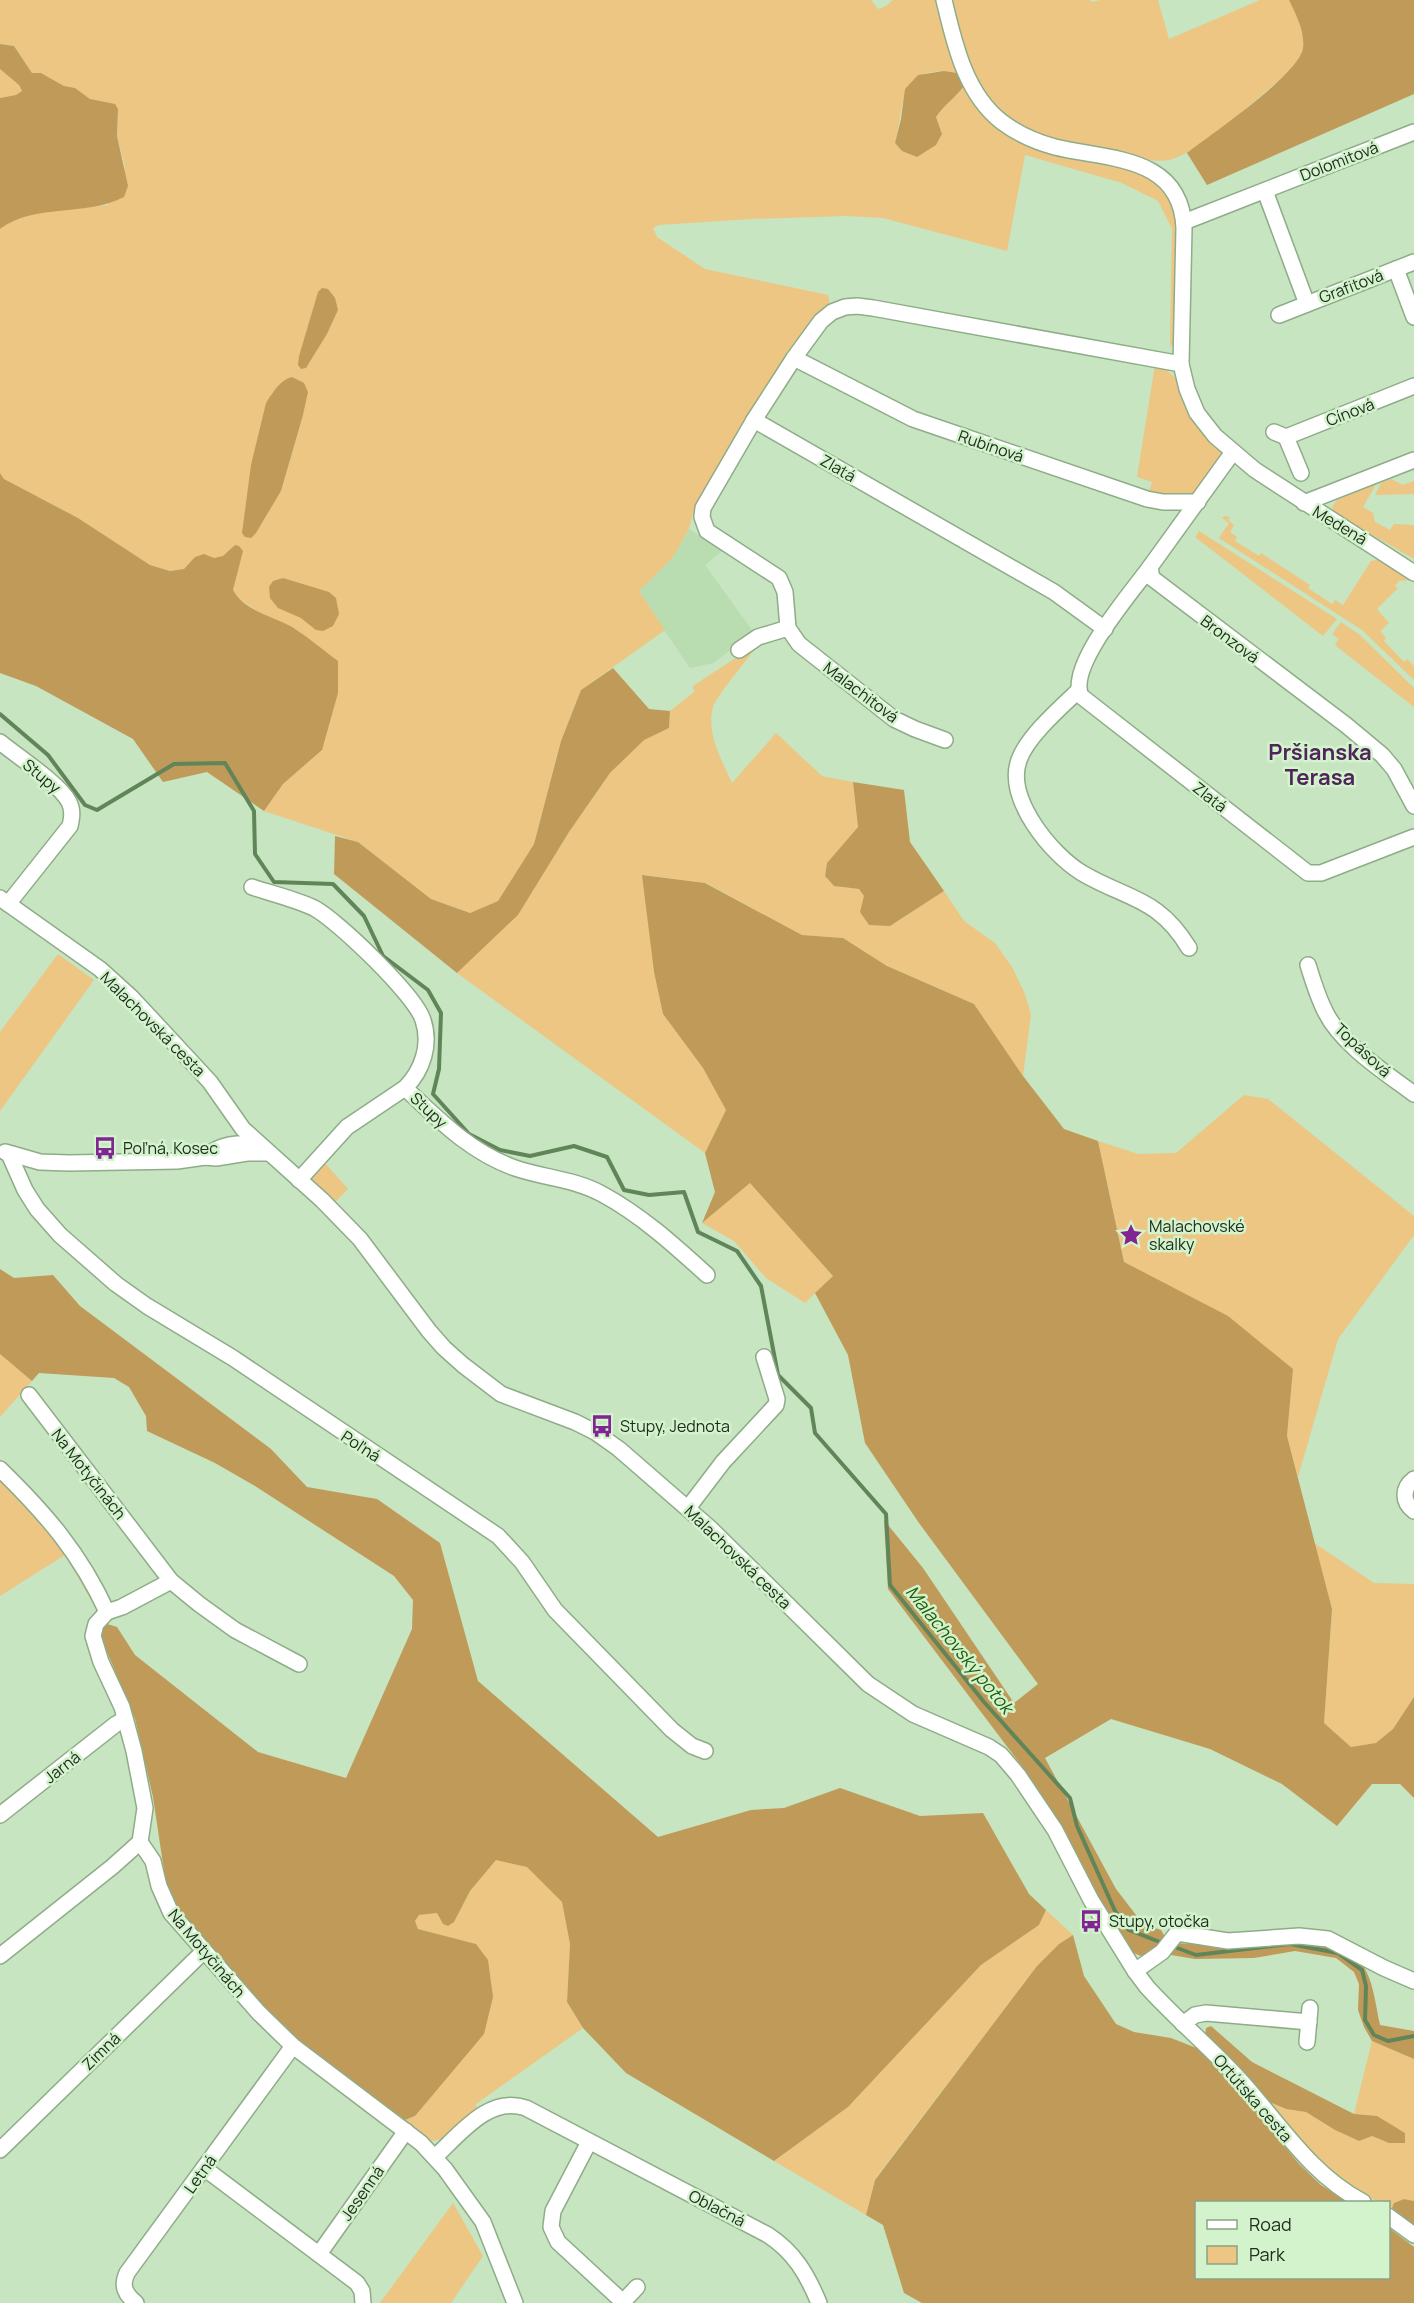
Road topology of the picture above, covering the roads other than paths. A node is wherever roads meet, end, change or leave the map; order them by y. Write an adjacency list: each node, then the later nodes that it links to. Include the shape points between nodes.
1 (944, 0): 4 (street, via 964,70 1000,121 1027,138 1143,166 1171,188)
2 (1414, 132): 3 (street, Dolomitová)
3 (1265, 190): 4 (street, Dolomitová); 7 (street, Grafitová)
4 (1184, 222): 11 (street)
5 (1414, 262): 6 (street, Grafitová)
6 (1396, 269): 7 (street, Grafitová); 9 (street, Grafitová)
7 (1307, 304): 8 (street, Grafitová)
8 (1279, 315)
9 (1414, 317)
10 (794, 358): 11 (street, via 821,321 832,312 857,306); 13 (street); 17 (street, Rubínová, via 913,419 1147,499)
11 (1181, 364): 14 (street, via 1197,413)
12 (1414, 386): 16 (street, Cínová, via 1280,434)
13 (754, 420): 21 (street, via 706,500 702,517 712,536 779,578 785,592); 22 (street, Zlatá, via 1054,592)
14 (1233, 452): 17 (street); 18 (street)
15 (1414, 460): 18 (street, Medená)
16 (1301, 473)
17 (1198, 502): 19 (street)
18 (1304, 503): 20 (street, Medená)
19 (1150, 567): 22 (street); 27 (street, Bronzová, via 1155,582 1382,754)
20 (1414, 573)
21 (788, 628): 23 (street, via 758,637); 25 (street, Malachitová, via 799,644 894,719)
22 (1105, 629): 24 (street, via 1085,659)
23 (738, 650)
24 (1078, 691): 28 (street, Zlatá, via 1300,868 1314,874); 31 (street, via 1019,759 1017,779 1024,806 1040,833 1068,864 1152,907)
25 (945, 740)
26 (0, 742): 30 (street, Stupy, via 62,792 73,814 70,825)
27 (1414, 806)
28 (1414, 837)
29 (252, 887): 33 (street, Stupy, via 325,915 359,944 414,1004 426,1029 426,1044 418,1073)
30 (4, 901): 35 (street, Malachovská cesta, via 100,969 132,998 210,1082)
31 (1188, 948)
32 (1308, 965): 34 (street, Topásová, via 1326,1014 1335,1026)
33 (405, 1088): 37 (street, via 347,1127); 38 (street, Stupy, via 472,1147 499,1162 575,1182 603,1195 662,1234)
34 (1414, 1094)
35 (244, 1141): 36 (street, Poľná, via 216,1158 177,1161 40,1162); 37 (street, Malachovská cesta)
36 (5, 1152): 49 (street, Poľná, via 37,1209 97,1269 147,1306 232,1358 498,1536 522,1562 555,1610 672,1730 692,1746)
37 (299, 1180): 43 (street, Malachovská cesta, via 360,1239 429,1331 463,1365 501,1394 595,1432)
38 (707, 1275)
39 (764, 1357): 43 (street, via 776,1405 723,1462)
40 (29, 1395): 45 (street, Na Motyčinách)
41 (0, 1469): 46 (street, via 72,1548)
42 (1414, 1479): 44 (street, via 1404,1496)
43 (688, 1508): 54 (street, Malachovská cesta, via 868,1684 913,1714 1001,1755 1055,1830 1091,1900)
44 (1414, 1511)
45 (171, 1581): 46 (street); 47 (street, Na Motyčinách, via 235,1630)
46 (107, 1612): 48 (street, via 96,1624 93,1636)
47 (299, 1664)
48 (125, 1719): 50 (street, Jarná); 51 (street, via 143,1794)
49 (705, 1750)
50 (0, 1815)
51 (140, 1842): 52 (street, Na Motyčinách, via 153,1861 164,1901); 53 (street)
52 (203, 1952): 59 (street, Na Motyčinách); 62 (street, Zimná)
53 (0, 1956)
54 (1135, 1971): 55 (street, via 1178,1933 1228,1941 1299,1936 1328,1939); 56 (street, Malachovská cesta)
55 (1413, 1980)
56 (1148, 1987): 57 (street, Ortútska cesta)
57 (1183, 2024): 58 (street, via 1206,2013 1309,2015); 65 (street, Ortútska cesta, via 1242,2082 1316,2168)
58 (1307, 2042)
59 (293, 2046): 60 (street, Na Motyčinách); 64 (street, Letná)
60 (406, 2131): 63 (street, Na Motyčinách); 68 (street, Jesenná)
61 (589, 2142): 63 (street, Oblačná, via 526,2108 502,2105 484,2114); 70 (street, via 553,2211 551,2227 558,2242); 74 (street, Oblačná, via 781,2243 801,2265)
62 (0, 2150)
63 (435, 2157): 73 (street, Na Motyčinách, via 483,2222)
64 (204, 2168): 68 (street); 71 (street, Letná, via 127,2273 124,2288)
65 (1361, 2201)
66 (1390, 2217): 67 (street)
67 (1414, 2235)
68 (319, 2254): 72 (street, via 357,2283)
69 (637, 2287): 70 (street)
70 (622, 2302)
71 (136, 2303)
72 (363, 2303)
73 (515, 2303)
74 (819, 2303)

